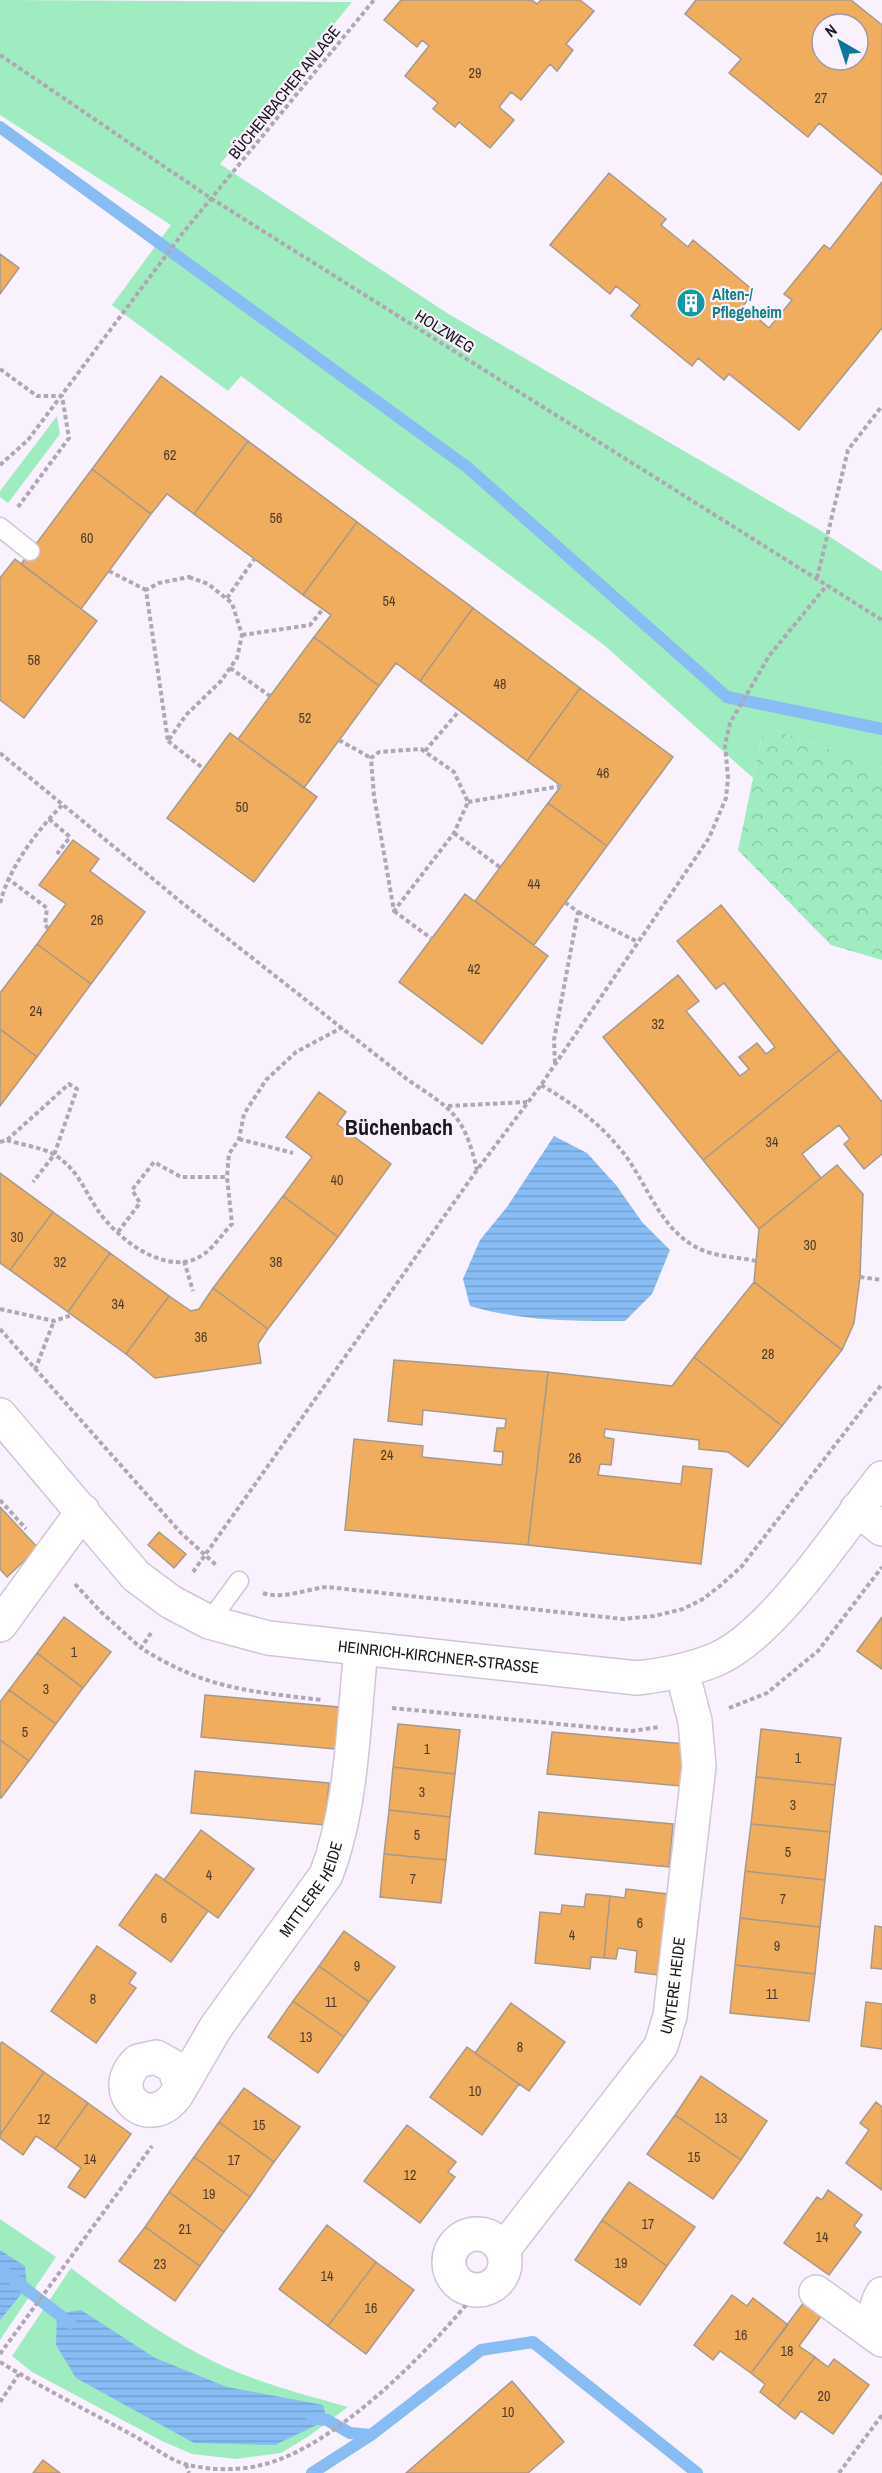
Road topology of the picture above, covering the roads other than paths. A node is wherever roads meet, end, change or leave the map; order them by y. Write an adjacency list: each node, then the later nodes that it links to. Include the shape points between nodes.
1 (1, 528): 2 (lane)
2 (30, 551)
3 (0, 1415): 6 (street, HEINRICH-KIRCHNER-STRASSE)
4 (882, 1478): 5 (street, HEINRICH-KIRCHNER-STRASSE)
5 (857, 1509): 7 (street); 12 (street, HEINRICH-KIRCHNER-STRASSE, via 757,1631 717,1659)
6 (83, 1511): 9 (street, HEINRICH-KIRCHNER-STRASSE, via 135,1576 171,1602); 10 (street)
7 (882, 1529)
8 (239, 1581): 9 (lane)
9 (209, 1622): 11 (street, HEINRICH-KIRCHNER-STRASSE, via 268,1638)
10 (0, 1625)
11 (361, 1649): 12 (street, HEINRICH-KIRCHNER-STRASSE, via 637,1678); 13 (street, MITTLERE HEIDE, via 348,1786 337,1847 326,1875 216,2027)
12 (681, 1671): 14 (street, UNTERE HEIDE, via 695,1721 699,1766 674,1990 661,2046)
13 (177, 2094)
14 (502, 2250): 14 (street, via 505,2259 501,2277 487,2288 478,2290 454,2279 450,2252 462,2237 489,2236)
15 (816, 2292): 17 (street)
16 (882, 2294): 17 (street, via 875,2319)
17 (882, 2339)

